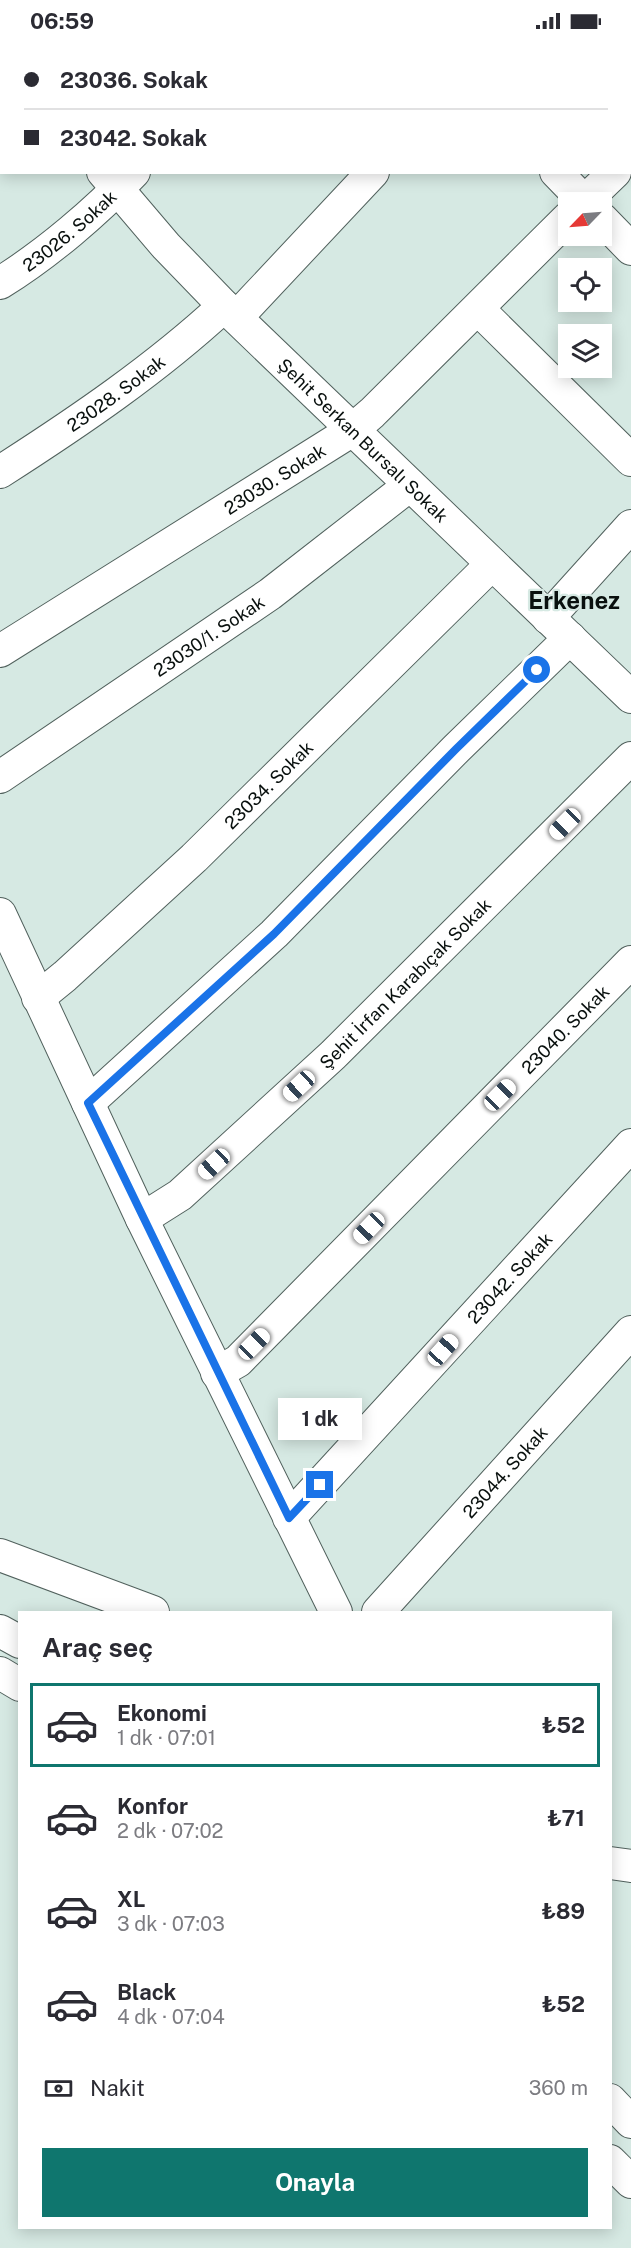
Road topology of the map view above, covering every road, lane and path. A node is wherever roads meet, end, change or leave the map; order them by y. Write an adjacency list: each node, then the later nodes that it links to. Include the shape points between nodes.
1 (371, 174): 12 (street, 23028. Sokak)
2 (558, 174): 5 (street)
3 (613, 174): 6 (street)
4 (118, 178): 10 (street, 23026. Sokak, via 78,224); 12 (street, Şehit Serkan Bursalı Sokak, via 166,246)
5 (575, 192)
6 (595, 192)
7 (558, 228): 11 (street, 23030. Sokak)
8 (612, 229): 9 (street)
9 (631, 249)
10 (0, 283)
11 (478, 309): 13 (street, 23030. Sokak); 14 (street)
12 (230, 311): 13 (street, Şehit Serkan Bursalı Sokak); 15 (street, 23028. Sokak, via 201,327 52,440)
13 (352, 429): 16 (street, Şehit Serkan Bursalı Sokak); 20 (street, 23030. Sokak)
14 (631, 460)
15 (0, 472)
16 (410, 485): 18 (street, Şehit Serkan Bursalı Sokak); 23 (street, 23030/1. Sokak, via 270,594)
17 (631, 526): 19 (street)
18 (492, 564): 19 (street, Şehit Serkan Bursalı Sokak); 26 (street, 23034. Sokak, via 194,858)
19 (559, 628): 21 (street, Şehit Serkan Bursalı Sokak); 27 (street, via 456,749 274,934)
20 (0, 651)
21 (631, 697)
22 (631, 758): 29 (street, Şehit İrfan Karabıçak Sokak, via 333,1055 180,1195)
23 (0, 777)
24 (0, 914): 26 (street)
25 (631, 962): 31 (street, 23040. Sokak, via 237,1361)
26 (38, 998): 27 (street)
27 (88, 1103): 29 (street)
28 (631, 1145): 32 (street, 23042. Sokak)
29 (142, 1219): 31 (street)
30 (631, 1332): 36 (street, 23044. Sokak)
31 (217, 1373): 32 (street)
32 (289, 1518): 35 (street)
33 (0, 1555): 34 (street)
34 (150, 1611)
35 (336, 1611)
36 (379, 1611)
37 (0, 1631): 38 (street)
38 (18, 1641)
39 (0, 1673): 40 (street)
40 (18, 1684)
41 (612, 1863): 42 (street)
42 (631, 1866)
43 (612, 2163): 44 (street)
44 (631, 2182)

